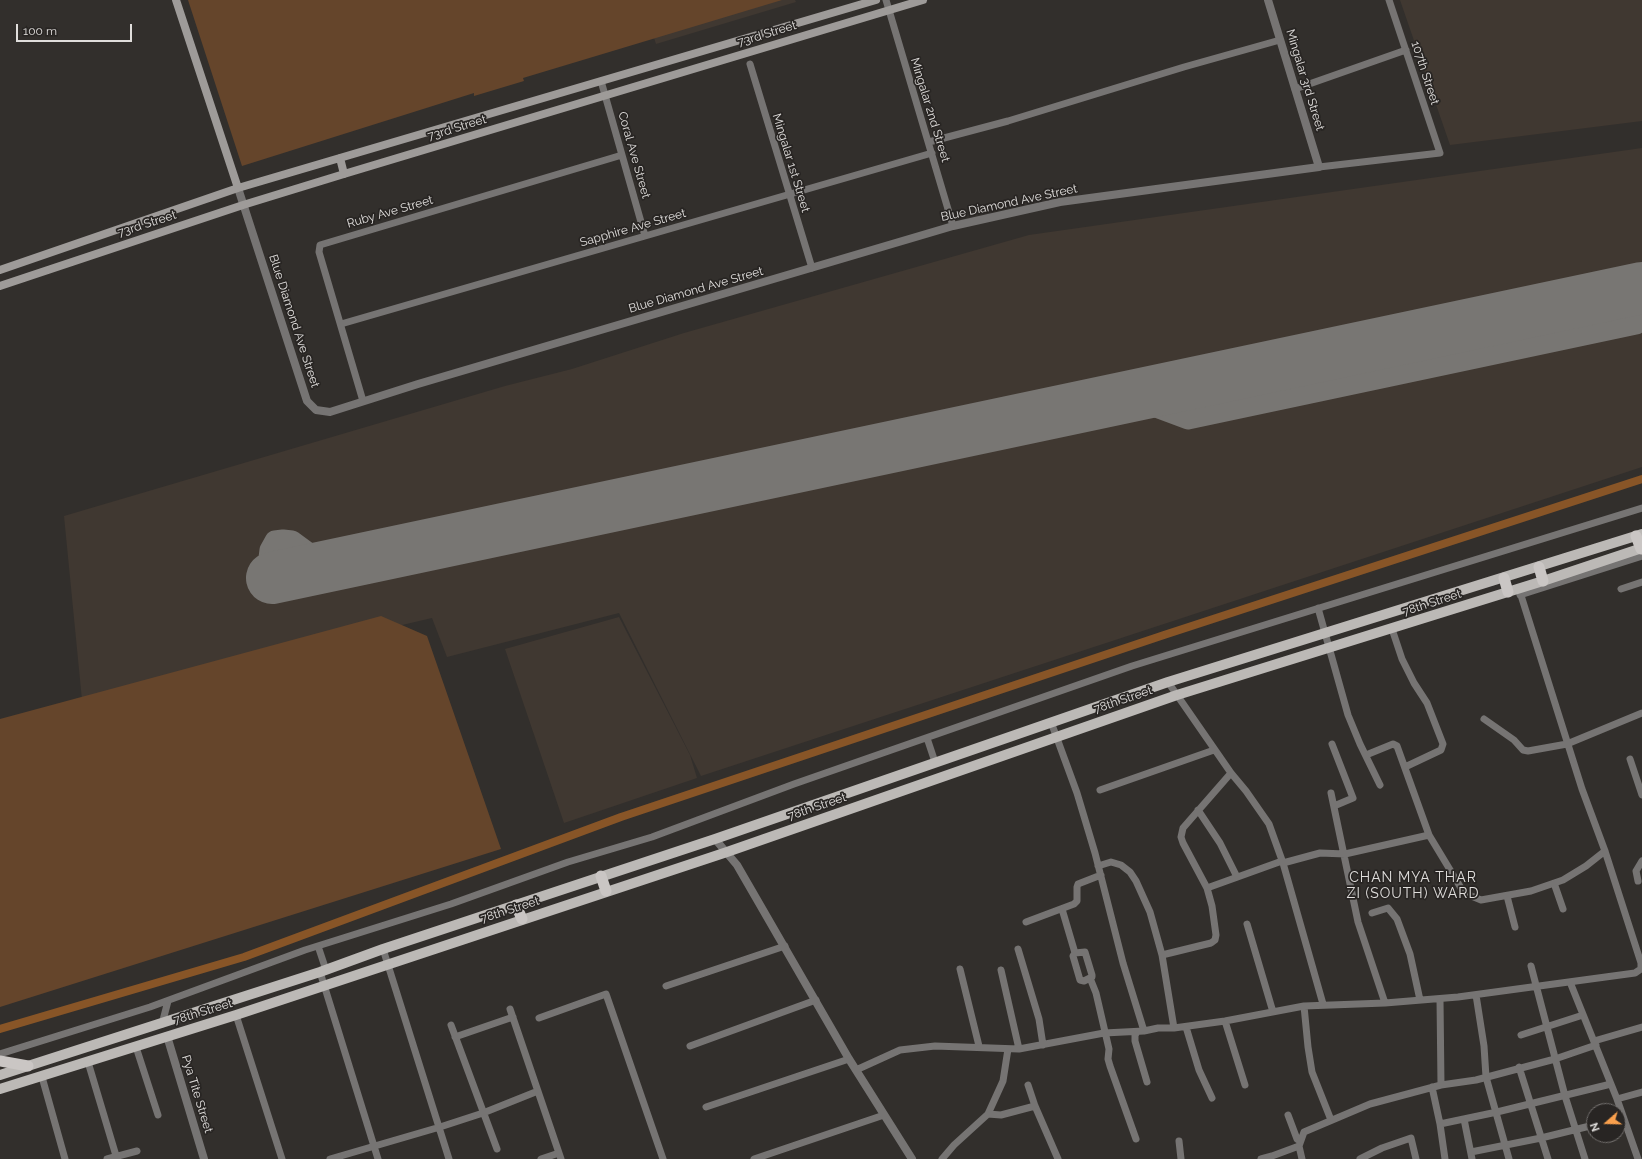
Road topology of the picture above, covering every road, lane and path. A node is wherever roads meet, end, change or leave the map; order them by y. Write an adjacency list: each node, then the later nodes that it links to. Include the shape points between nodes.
1 (176, 0): 20 (main road)
2 (876, 0): 11 (main road, 73rd Street)
3 (886, 0): 7 (street, Mingalar 2nd Street)
4 (923, 0): 7 (main road, 73rd Street)
5 (1268, 0): 8 (street, Mingalar 3rd Street)
6 (1389, 0): 9 (street, 107th Street)
7 (889, 10): 13 (main road, 73rd Street); 14 (street, Mingalar 2nd Street)
8 (1280, 40): 12 (street, Mingalar 3rd Street); 14 (street)
9 (1406, 50): 12 (street); 18 (street, 107th Street, via 1440,153)
10 (750, 64): 21 (street, Mingalar 1st Street)
11 (601, 81): 13 (street, Coral Ave Street); 17 (main road, 73rd Street)
12 (1295, 89): 18 (street, Mingalar 3rd Street)
13 (605, 96): 16 (street, Coral Ave Street); 19 (main road, 73rd Street)
14 (929, 142): 15 (street, Mingalar 2nd Street)
15 (932, 153): 21 (street, Sapphire Ave Street); 23 (street, Mingalar 2nd Street)
16 (622, 155): 24 (street, Coral Ave Street); 28 (street, Ruby Ave Street, via 321,244 319,252)
17 (340, 158): 19 (main road); 20 (main road, 73rd Street)
18 (1319, 167): 23 (street, Blue Diamond Ave Street, via 1060,202)
19 (344, 174): 22 (main road, 73rd Street)
20 (238, 188): 22 (street, Blue Diamond Ave Street); 26 (main road, 73rd Street)
21 (789, 194): 24 (street, Sapphire Ave Street); 25 (street, Mingalar 1st Street)
22 (243, 205): 27 (main road, 73rd Street); 29 (street, Blue Diamond Ave Street, via 307,401 316,410 330,412)
23 (953, 226): 25 (street, Blue Diamond Ave Street)
24 (645, 236): 28 (street, Sapphire Ave Street)
25 (812, 268): 29 (street, Blue Diamond Ave Street)
26 (0, 270)
27 (0, 286)
28 (340, 324): 29 (street, Ruby Ave Street)
29 (363, 401)
30 (1642, 508): 40 (street)
31 (1639, 535): 32 (highway); 33 (main road, 78th Street)
32 (1642, 551): 35 (main road, 78th Street); 39 (street)
33 (1538, 567): 34 (main road, 78th Street); 35 (highway)
34 (1504, 578): 38 (highway); 42 (main road, 78th Street)
35 (1543, 582): 39 (main road, 78th Street)
36 (1642, 582): 37 (street)
37 (1621, 589)
38 (1508, 592): 39 (main road, 78th Street); 41 (main road, 78th Street)
39 (1520, 592): 52 (street)
40 (1318, 608): 42 (street); 49 (street, via 1132,666)
41 (1392, 629): 43 (main road, 78th Street); 57 (street, via 1402,659 1427,703 1443,744 1441,750)
42 (1325, 634): 43 (street); 44 (main road, 78th Street)
43 (1329, 648): 45 (main road, 78th Street); 54 (street, via 1348,715)
44 (1168, 682): 45 (street); 48 (main road, 78th Street)
45 (1177, 695): 50 (main road, 78th Street); 53 (street)
46 (1642, 713): 52 (street)
47 (1484, 719): 52 (street, via 1514,740 1523,750)
48 (1051, 722): 50 (street); 56 (main road, 78th Street)
49 (927, 738): 56 (street); 89 (street, via 652,837 568,862 451,904)
50 (1056, 738): 68 (main road, 78th Street); 72 (street, via 1077,793)
51 (1332, 744): 63 (street, via 1353,798)
52 (1567, 744): 67 (street)
53 (1214, 750): 58 (street); 60 (street)
54 (1366, 755): 57 (street, via 1393,744 1397,746); 59 (street)
55 (1630, 759): 62 (street)
56 (935, 762): 66 (main road, 78th Street)
57 (1405, 767): 65 (street)
58 (1230, 773): 64 (street); 71 (street, via 1269,824)
59 (1380, 785)
60 (1100, 790)
61 (1330, 793): 63 (street)
62 (1642, 795)
63 (1334, 806): 69 (street)
64 (1198, 810): 75 (street, via 1220,843); 78 (street, via 1183,828 1181,837)
65 (1430, 835): 69 (street); 80 (street, via 1461,888 1469,895 1481,900)
66 (715, 839): 68 (street); 74 (main road, 78th Street)
67 (1605, 851): 77 (street, via 1586,866); 98 (street)
68 (727, 852): 79 (main road, 78th Street); 90 (street)
69 (1345, 854): 71 (street, via 1320,853); 111 (street, via 1358,922)
70 (1642, 861): 76 (street, via 1636,872)
71 (1282, 862): 75 (street); 112 (street)
72 (1098, 866): 73 (street); 94 (street, via 1111,862 1121,864 1133,876 1150,912)
73 (1101, 875): 83 (street, via 1078,884 1077,901); 127 (street)
74 (601, 876): 79 (highway); 81 (main road, 78th Street)
75 (1237, 877): 78 (street)
76 (1638, 881)
77 (1554, 883): 80 (street); 82 (street)
78 (1207, 888): 94 (street, via 1216,940)
79 (606, 891): 85 (main road, 78th Street)
80 (1507, 896): 88 (street)
81 (516, 905): 85 (highway); 91 (main road, 78th Street)
82 (1563, 908)
83 (1062, 909): 86 (street); 93 (street)
84 (1372, 913): 110 (street, via 1388,908 1397,918 1410,954)
85 (522, 919): 95 (main road, 78th Street)
86 (1026, 922)
87 (1247, 924): 115 (street)
88 (1515, 928)
89 (318, 946): 100 (street); 108 (street)
90 (785, 946): 104 (street); 109 (street)
91 (383, 949): 95 (street); 100 (main road, 78th Street)
92 (1018, 949): 133 (street, via 1040,1019)
93 (1075, 953): 101 (street, via 1085,952 1092,975); 101 (street, via 1072,955 1080,980)
94 (1162, 954): 126 (street)
95 (389, 964): 103 (main road, 78th Street); 175 (street)
96 (1531, 966): 105 (street)
97 (960, 969): 135 (street)
98 (1641, 969): 102 (street, via 1635,973)
99 (1001, 970): 137 (street)
100 (323, 971): 103 (street); 121 (main road, 78th Street)
101 (1090, 978): 128 (street, via 1096,993)
102 (1570, 982): 105 (street); 117 (street)
103 (324, 986): 116 (main road, 78th Street); 184 (street)
104 (666, 986)
105 (1536, 987): 106 (street); 123 (street)
106 (1476, 995): 107 (street); 149 (street)
107 (1440, 999): 110 (street); 151 (street)
108 (168, 1000): 121 (street); 139 (street)
109 (816, 1000): 134 (street); 140 (street)
110 (1420, 1000): 111 (street)
111 (1385, 1003): 112 (street)
112 (1323, 1004): 113 (street)
113 (1304, 1006): 115 (street); 173 (street, via 1312,1072)
114 (510, 1008): 118 (street)
115 (1273, 1012): 120 (street)
116 (236, 1015): 130 (main road, 78th Street); 193 (street)
117 (1583, 1015): 123 (street); 132 (street)
118 (513, 1017): 131 (street); 157 (street)
119 (539, 1018): 198 (street, via 606,994)
120 (1225, 1021): 124 (street); 154 (street)
121 (162, 1024): 144 (main road, 78th Street)
122 (451, 1025): 131 (street)
123 (1546, 1026): 129 (street); 141 (street)
124 (1186, 1027): 126 (street); 160 (street, via 1199,1070)
125 (1642, 1027): 132 (street)
126 (1174, 1028): 127 (street)
127 (1140, 1031): 128 (street); 150 (street, via 1135,1034 1135,1041)
128 (1104, 1033): 133 (street); 180 (street, via 1109,1049 1110,1066)
129 (1521, 1035)
130 (167, 1036): 136 (main road, 78th Street); 192 (street, Pya Tite Street)
131 (455, 1038): 167 (street)
132 (1595, 1043): 141 (street); 152 (street)
133 (1043, 1045): 137 (street)
134 (690, 1046)
135 (979, 1046): 138 (street); 146 (street, via 935,1046 900,1050)
136 (136, 1047): 143 (main road, 78th Street); 169 (street)
137 (1020, 1048): 138 (street)
138 (1008, 1049): 168 (street, via 1002,1080)
139 (0, 1054)
140 (849, 1059): 146 (street); 165 (street)
141 (1555, 1059): 145 (street); 159 (street)
142 (0, 1061): 144 (highway)
143 (88, 1062): 148 (main road, 78th Street); 189 (street)
144 (28, 1066): 147 (main road, 78th Street)
145 (1520, 1067): 149 (street); 162 (street)
146 (856, 1070): 171 (street)
147 (0, 1075)
148 (42, 1077): 156 (main road, 78th Street); 190 (street)
149 (1486, 1077): 151 (street); 166 (street)
150 (1147, 1082)
151 (1441, 1084): 155 (street)
152 (1611, 1084): 159 (street); 161 (street)
153 (1028, 1085): 164 (street)
154 (1245, 1085)
155 (1432, 1087): 173 (street, via 1370,1104); 174 (street)
156 (0, 1089)
157 (538, 1091): 167 (street); 187 (street)
158 (1642, 1092): 161 (street)
159 (1565, 1096): 162 (street); 177 (street)
160 (1212, 1098)
161 (1617, 1099): 163 (street)
162 (1529, 1103): 166 (street); 179 (street)
163 (1618, 1103)
164 (1035, 1106): 168 (street, via 1001,1115); 202 (street)
165 (706, 1107)
166 (1497, 1112): 172 (street); 183 (street)
167 (483, 1113): 175 (street); 185 (street)
168 (988, 1114): 201 (street)
169 (158, 1115)
170 (1288, 1115): 182 (street)
171 (884, 1116): 199 (street); 200 (street)
172 (1464, 1119): 174 (street); 188 (street)
173 (1331, 1120): 182 (street, via 1304,1132)
174 (1440, 1124): 208 (street)
175 (440, 1127): 184 (street); 196 (street)
176 (1586, 1127): 177 (street)
177 (1576, 1129): 179 (street); 211 (street)
178 (1626, 1130): 212 (street)
179 (1541, 1138): 183 (street); 210 (street)
180 (1136, 1139)
181 (1179, 1141): 203 (street)
182 (1300, 1144): 204 (street); 205 (street)
183 (1505, 1144): 188 (street); 209 (street)
184 (374, 1145): 194 (street); 195 (street)
185 (497, 1149)
186 (137, 1151): 189 (street)
187 (560, 1156): 197 (street)
188 (1472, 1156)
189 (116, 1158): 191 (street)
190 (65, 1159)
191 (107, 1159)
192 (204, 1159)
193 (282, 1159)
194 (330, 1159)
195 (378, 1159)
196 (449, 1159)
197 (542, 1159)
198 (663, 1159)
199 (754, 1159)
200 (912, 1159)
201 (942, 1159)
202 (1058, 1159)
203 (1181, 1159)
204 (1261, 1159)
205 (1302, 1159)
206 (1360, 1159): 207 (street, via 1408,1138 1413,1142)
207 (1416, 1159)
208 (1445, 1159)
209 (1509, 1159)
210 (1548, 1159)
211 (1585, 1159)
212 (1638, 1159)

